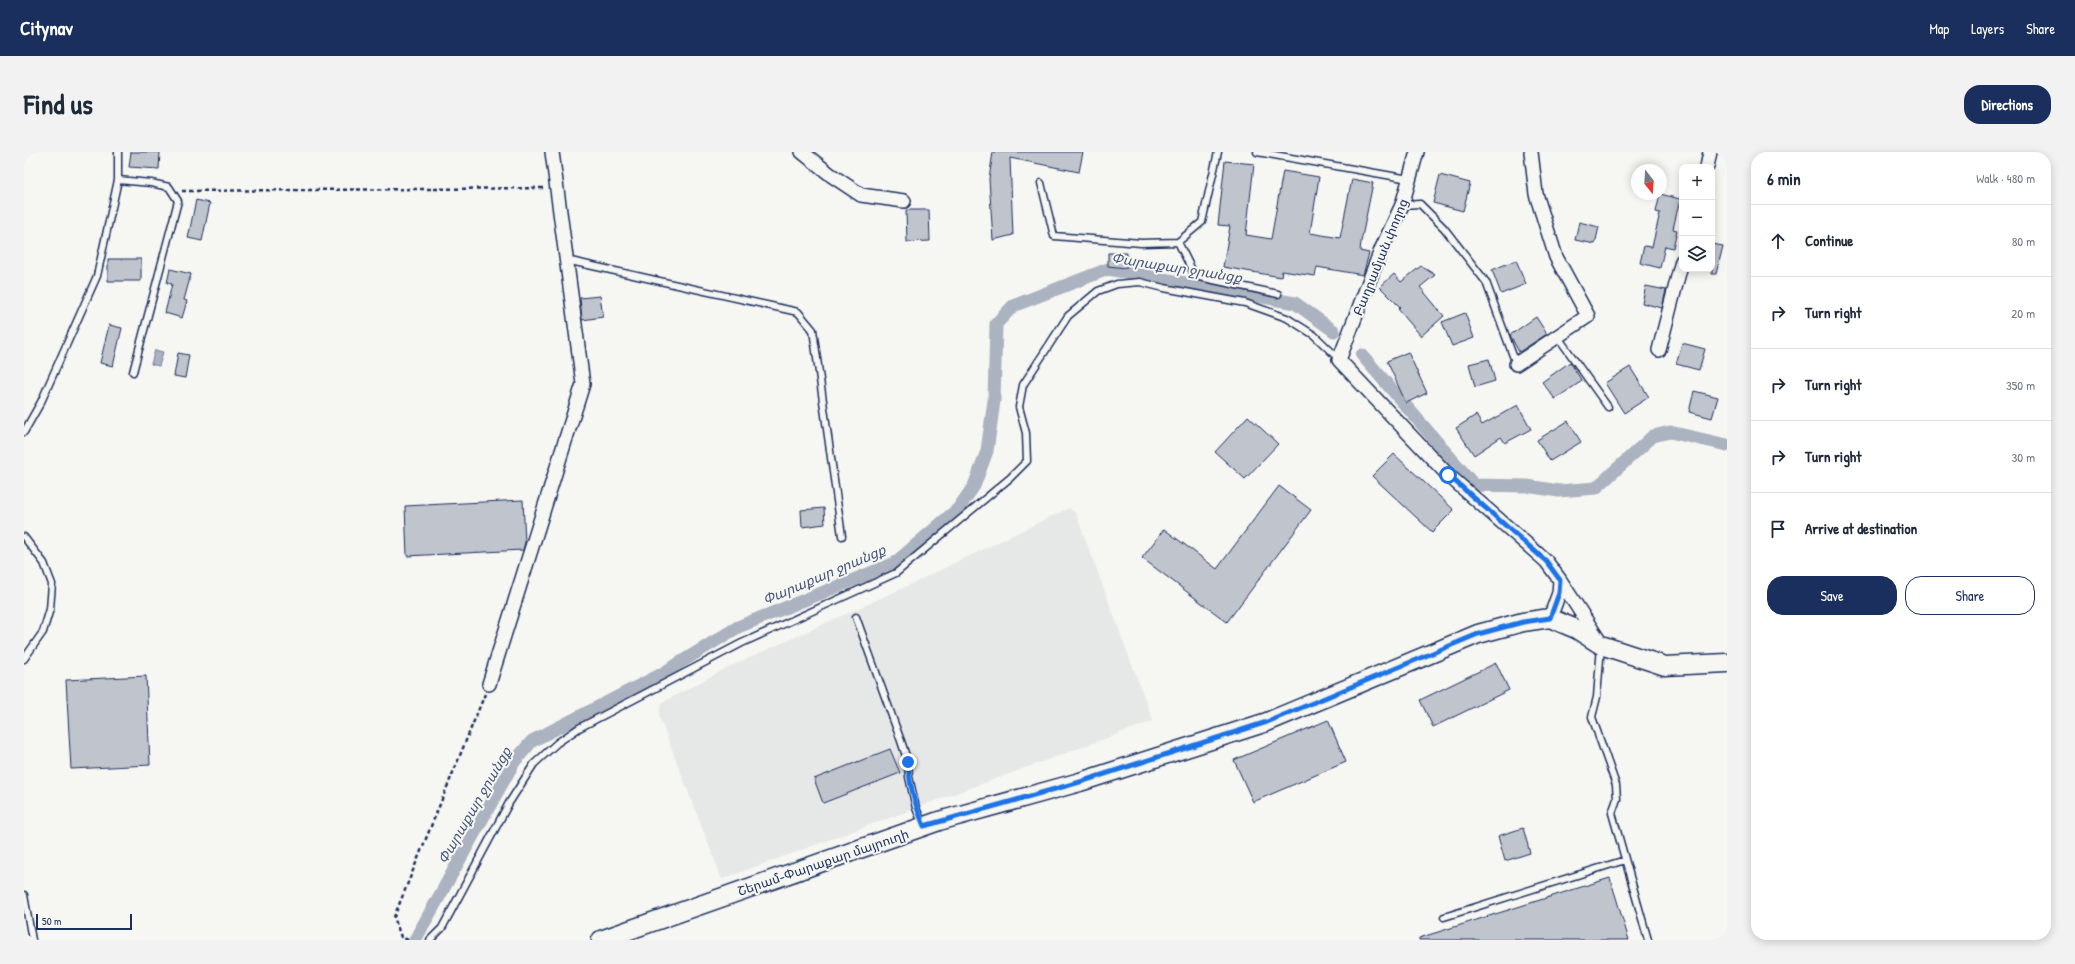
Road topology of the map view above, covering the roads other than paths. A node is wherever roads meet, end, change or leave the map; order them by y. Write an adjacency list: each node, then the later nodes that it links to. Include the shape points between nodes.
1 (118, 152): 11 (lane)
2 (552, 152): 16 (street)
3 (802, 152): 13 (street, via 861,195)
4 (1218, 152): 15 (lane, via 1202,222)
5 (1257, 152): 10 (lane)
6 (1417, 152): 10 (street, Բաղրամյան փողոց)
7 (1531, 152): 19 (street, via 1536,194 1556,257 1588,316)
8 (1710, 152): 9 (street)
9 (1708, 164)
10 (1409, 179): 14 (street, Բաղրամյան փողոց)
11 (118, 180): 23 (lane, via 169,187 178,201); 25 (lane, via 97,276 41,402)
12 (1041, 183): 15 (lane, via 1054,236 1141,243)
13 (904, 201)
14 (1402, 205): 21 (street, Բաղրամյան փողոց, via 1381,250); 22 (lane, via 1420,204 1444,228 1486,282)
15 (1178, 242): 18 (lane, via 1195,276)
16 (566, 260): 26 (lane, via 798,312 813,330); 34 (street, via 583,384)
17 (1679, 272): 20 (street)
18 (1278, 294)
19 (1558, 336): 22 (street); 24 (lane)
20 (1659, 350)
21 (1339, 360): 28 (street, via 1448,475 1546,561); 40 (lane, via 1314,335 1287,318 1245,303 1140,282 1117,284 1098,291 1068,316 1023,385 1019,406 1026,433 1026,461 1010,478 896,573 742,643 579,728 557,743 534,764 508,803 442,928)
22 (1516, 364)
23 (133, 372)
24 (1608, 407)
25 (24, 432)
26 (842, 536)
27 (24, 537): 32 (lane, via 44,563 52,584 50,609 43,632)
28 (1560, 580): 30 (street, via 1559,593); 31 (street)
29 (856, 617): 35 (lane, via 901,740 908,762 916,808)
30 (1550, 618): 31 (street, via 1576,629); 35 (street, Շերամ-Փարաքար մայրուղի, via 1478,634 1267,722 1080,782)
31 (1601, 644): 33 (street, via 1665,666); 36 (lane, via 1597,697 1592,717 1616,785 1617,799 1612,813)
32 (24, 659)
33 (1727, 663)
34 (489, 684)
35 (924, 826): 41 (street, Շերամ-Փարաքար մայրուղի)
36 (1625, 860): 38 (lane); 42 (lane)
37 (24, 895): 39 (lane)
38 (1444, 917)
39 (32, 940)
40 (430, 940)
41 (601, 940)
42 (1648, 940)

